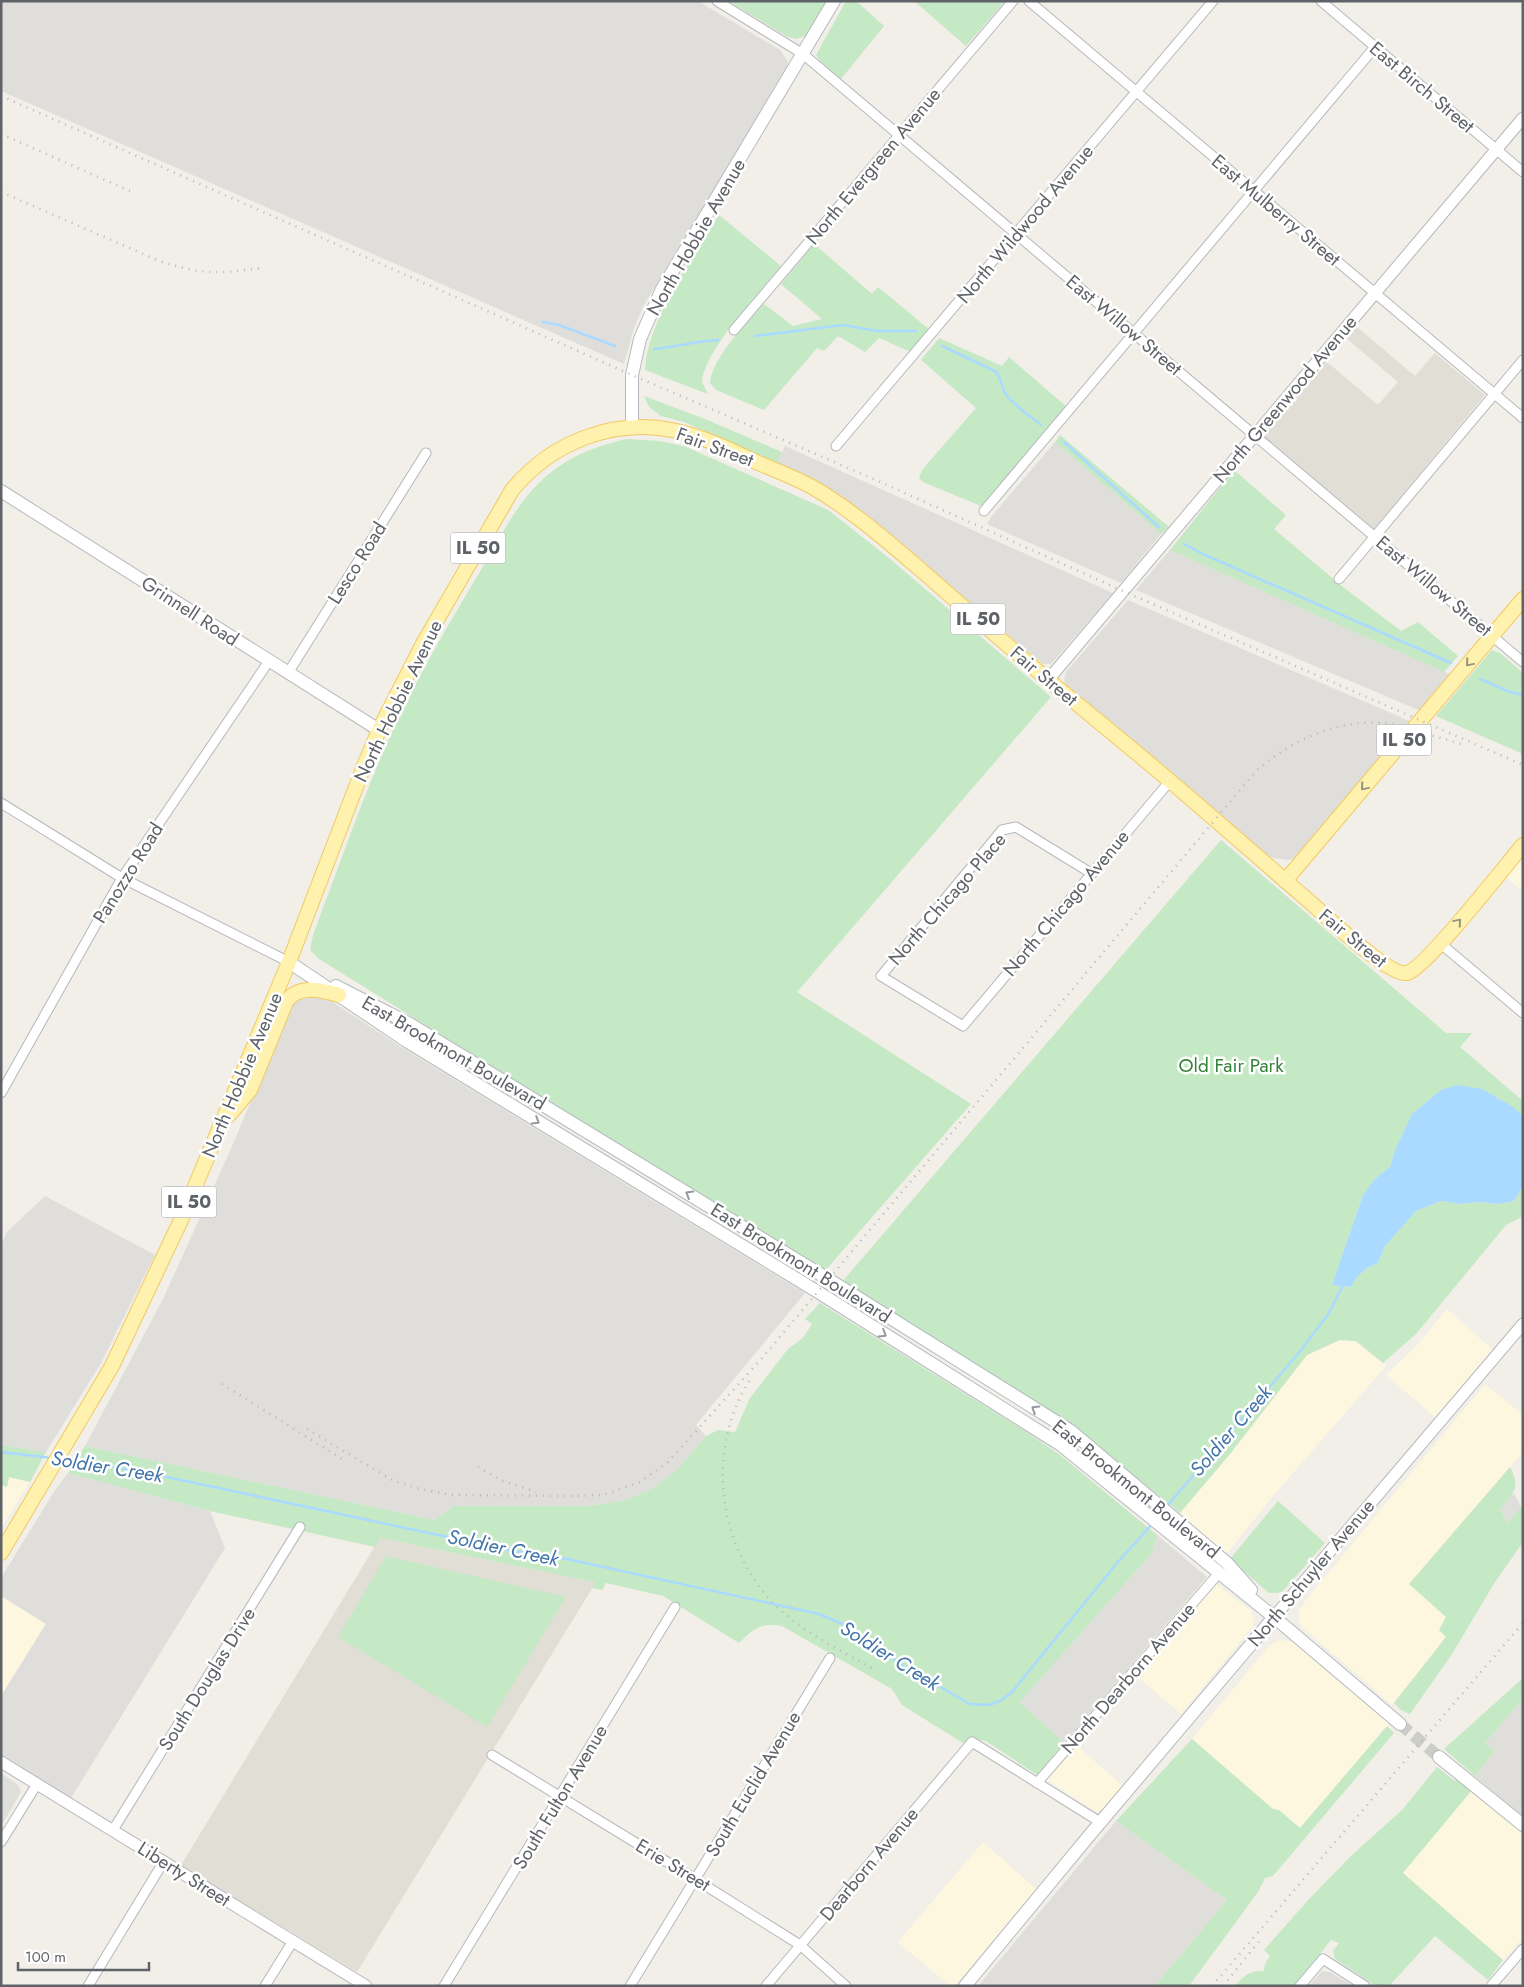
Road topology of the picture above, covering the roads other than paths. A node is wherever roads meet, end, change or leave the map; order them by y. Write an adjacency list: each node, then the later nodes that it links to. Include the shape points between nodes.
1 (717, 1): 8 (street, East Willow Street)
2 (834, 1): 8 (main road, North Hobbie Avenue)
3 (1013, 1): 11 (street, North Evergreen Avenue)
4 (1029, 1): 9 (street, East Mulberry Street)
5 (1213, 1): 9 (street, North Wildwood Avenue)
6 (1320, 1): 7 (street, East Birch Street)
7 (1375, 47): 12 (street, East Birch Street); 14 (street)
8 (803, 54): 11 (street, East Willow Street); 22 (main road, North Hobbie Avenue, via 662,289 640,339 632,375)
9 (1136, 92): 14 (street, East Mulberry Street); 15 (street, North Wildwood Avenue)
10 (1523, 118): 12 (street, North Greenwood Avenue)
11 (900, 135): 15 (street, East Willow Street); 17 (street, North Evergreen Avenue)
12 (1496, 150): 13 (street, East Birch Street); 16 (street, North Greenwood Avenue)
13 (1523, 172)
14 (1253, 190): 16 (street, East Mulberry Street); 18 (street)
15 (1016, 234): 18 (street, East Willow Street); 24 (street, North Wildwood Avenue)
16 (1375, 293): 20 (street, East Mulberry Street); 23 (street, North Greenwood Avenue)
17 (734, 330)
18 (1134, 333): 23 (street, East Willow Street); 27 (street)
19 (1523, 360): 20 (street)
20 (1494, 394): 21 (street, East Mulberry Street); 28 (street)
21 (1523, 418)
22 (632, 428): 35 (main road, Fair Street / IL 50, via 671,430 716,444 814,488 873,529); 36 (main road, North Hobbie Avenue / IL 50, via 608,431 565,446 548,455 523,476 424,642)
23 (1255, 435): 28 (street, East Willow Street); 35 (street, North Greenwood Avenue)
24 (836, 446)
25 (426, 453): 34 (street, Lesco Road)
26 (1, 491): 32 (main road, Grinnell Road)
27 (984, 511)
28 (1375, 536): 29 (street); 31 (street, East Willow Street)
29 (1339, 578)
30 (1523, 599): 31 (main road, IL 50)
31 (1492, 635): 33 (street, East Willow Street); 42 (main road, IL 50, one-way to 42)
32 (269, 661): 34 (main road, Grinnell Road); 41 (street, Panozzo Road)
33 (1523, 662)
34 (288, 673): 36 (main road, Grinnell Road)
35 (1048, 680): 37 (main road, Fair Street / IL 50)
36 (379, 730): 44 (main road, North Hobbie Avenue / IL 50)
37 (1170, 781): 40 (street, North Chicago Avenue); 42 (main road, Fair Street / IL 50)
38 (1, 803): 41 (street, East Brookmont Boulevard)
39 (1523, 845): 43 (main road, IL 50, one-way to 39)
40 (1091, 873): 47 (street, North Chicago Avenue); 47 (street, North Chicago Place, via 1016,827 1002,830 881,976)
41 (122, 878): 44 (street, East Brookmont Boulevard); 48 (street, Panozzo Road)
42 (1285, 881): 43 (main road, Fair Street / IL 50, via 1397,972 1407,973 1416,968)
43 (1440, 944): 46 (street)
44 (289, 962): 45 (main road, East Brookmont Boulevard); 49 (main road, North Hobbie Avenue / IL 50); 55 (main road, East Brookmont Boulevard, one-way to 44, via 1227,1563 1071,1431 410,1024)
45 (339, 996): 49 (main road, via 317,989 290,996 250,1090); 53 (main road, East Brookmont Boulevard, one-way to 53, via 408,1042 1061,1445)
46 (1523, 1014)
47 (963, 1026)
48 (1, 1093)
49 (222, 1123): 52 (main road, North Hobbie Avenue / IL 50, via 121,1347)
50 (1523, 1324): 55 (street, North Schuyler Avenue)
51 (300, 1527): 66 (street, South Douglas Drive)
52 (1, 1553)
53 (1219, 1572): 55 (main road, East Brookmont Boulevard); 61 (street, North Dearborn Avenue)
54 (675, 1607): 63 (street, South Fulton Avenue)
55 (1274, 1616): 57 (main road, East Brookmont Boulevard); 64 (main road, North Schuyler Avenue)
56 (830, 1658): 69 (street, South Euclid Avenue)
57 (1400, 1724)
58 (492, 1755): 63 (street, Erie Street)
59 (1439, 1756): 65 (main road)
60 (1, 1762): 62 (street, Liberty Street)
61 (1037, 1783): 64 (street); 71 (street, Dearborn Avenue, via 972,1742)
62 (37, 1784): 66 (street, Liberty Street); 67 (street)
63 (560, 1796): 69 (street, Erie Street); 76 (street, South Fulton Avenue)
64 (1100, 1822): 80 (main road, North Schuyler Avenue)
65 (1523, 1825)
66 (113, 1830): 68 (street, Liberty Street)
67 (1, 1842)
68 (164, 1861): 70 (street, Liberty Street); 73 (street)
69 (695, 1879): 71 (street, Erie Street); 77 (street, South Euclid Avenue)
70 (293, 1941): 74 (street); 75 (street, Liberty Street)
71 (800, 1945): 78 (street, Dearborn Avenue); 79 (street, Erie Street)
72 (1523, 1949): 83 (street)
73 (88, 1986)
74 (265, 1986)
75 (366, 1986)
76 (444, 1986)
77 (630, 1986)
78 (766, 1986)
79 (846, 1986)
80 (965, 1986)
81 (1300, 1986): 82 (street, via 1323,1959)
82 (1365, 1986)
83 (1491, 1986)

